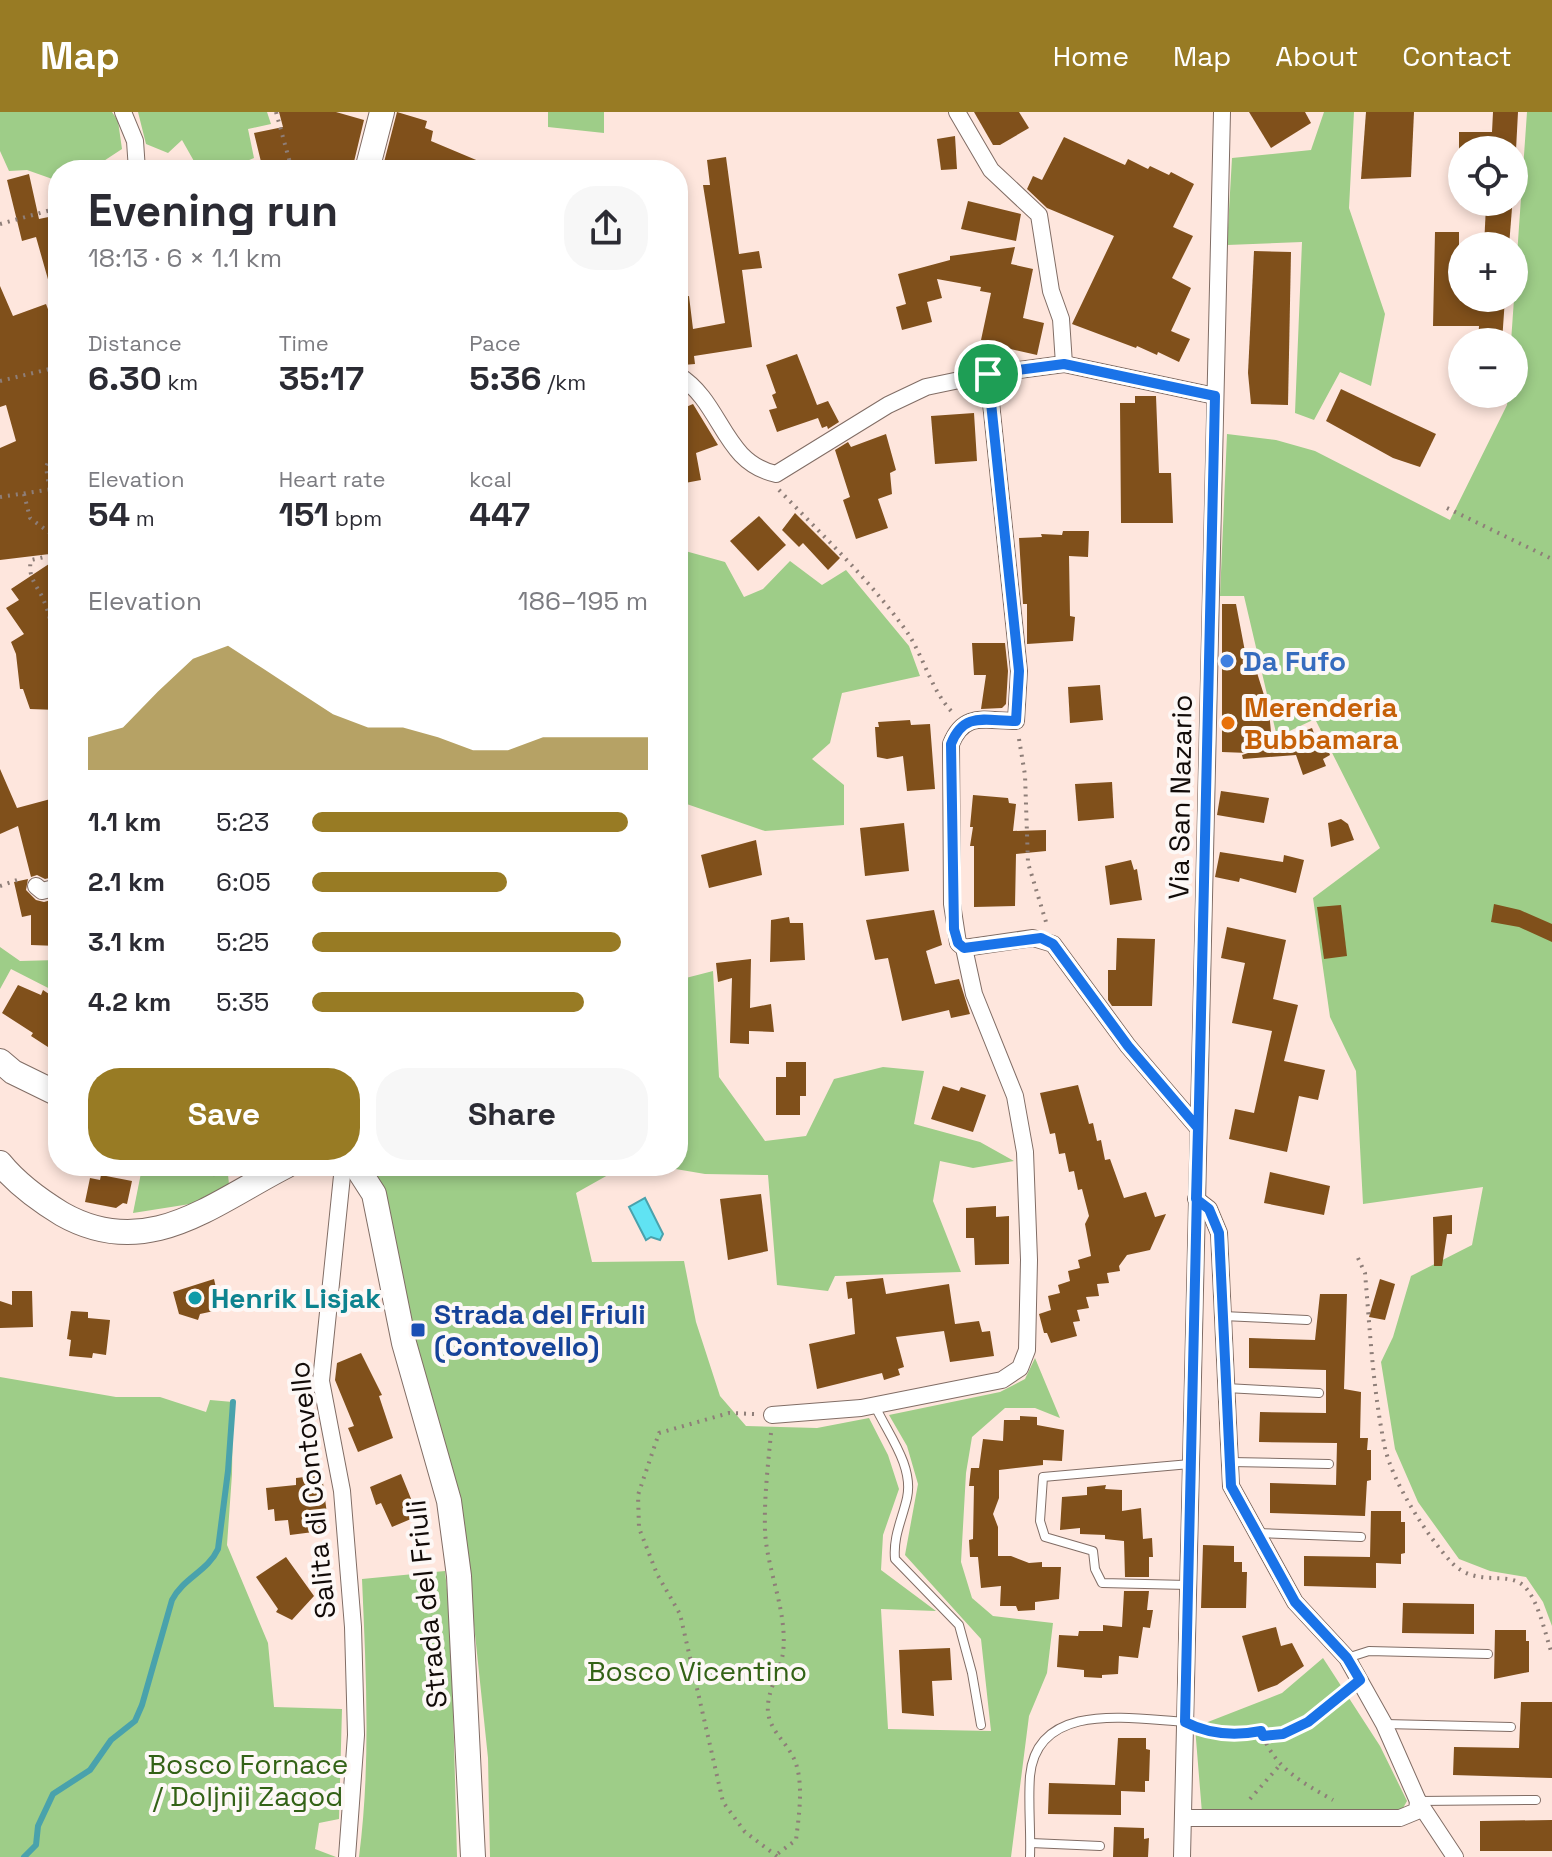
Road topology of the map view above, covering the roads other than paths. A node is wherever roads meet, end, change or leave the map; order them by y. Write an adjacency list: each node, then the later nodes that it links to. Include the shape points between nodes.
1 (123, 112): 5 (street)
2 (382, 112): 6 (main road)
3 (957, 112): 7 (street, via 991,170 1039,215 1061,319)
4 (1222, 112): 10 (street, Via San Nazario)
5 (136, 160)
6 (370, 160)
7 (1064, 364): 8 (street); 10 (street)
8 (988, 374): 9 (street, via 926,387 776,474 758,467 732,445 708,401); 13 (street, via 1019,671 1016,721 960,725 949,755 952,904 958,943)
9 (688, 382)
10 (1215, 396): 16 (street, Via San Nazario)
11 (36, 886): 12 (street)
12 (48, 890)
13 (964, 948): 16 (street, via 1041,938 1053,944 1128,1046); 26 (street, via 974,994 1015,1096 1025,1152 1027,1350 1020,1368 1002,1380)
14 (0, 1061): 15 (main road)
15 (48, 1089)
16 (1198, 1128): 21 (street, Via San Nazario)
17 (0, 1163): 18 (main road, via 54,1209 80,1224 123,1234 193,1216)
18 (269, 1176)
19 (342, 1176): 45 (street, Salita di Contovello, via 321,1381 342,1491 353,1627 356,1735)
20 (362, 1176): 46 (main road, Strada del Friuli, via 374,1194 404,1343 449,1501 459,1576)
21 (1196, 1199): 22 (street, via 1209,1209 1219,1233); 29 (street, Via San Nazario)
22 (1222, 1316): 23 (lane); 24 (street)
23 (1307, 1320)
24 (1226, 1388): 25 (lane); 28 (street)
25 (1319, 1393)
26 (875, 1405): 27 (street); 38 (lane, via 909,1483 894,1538 895,1559 959,1625)
27 (772, 1415)
28 (1231, 1462): 30 (lane); 31 (street, via 1231,1486)
29 (1190, 1464): 33 (street, Via San Nazario); 33 (lane, via 1043,1477 1040,1521 1045,1537 1093,1551 1102,1583)
30 (1329, 1464)
31 (1255, 1533): 32 (lane); 35 (street, via 1295,1602)
32 (1361, 1537)
33 (1188, 1585): 36 (street, Via San Nazario)
34 (1488, 1654): 35 (lane, via 1369,1651)
35 (1347, 1658): 37 (street)
36 (1185, 1722): 42 (street, Via San Nazario); 43 (lane, via 1110,1718 1070,1722 1049,1735 1030,1774)
37 (1384, 1724): 39 (lane); 41 (street)
38 (981, 1725)
39 (1511, 1727)
40 (1536, 1800): 41 (lane)
41 (1418, 1801): 42 (street, via 1417,1811 1400,1818); 49 (street)
42 (1183, 1818): 48 (street, Via San Nazario)
43 (1031, 1843): 44 (lane); 47 (lane)
44 (1100, 1846)
45 (347, 1857)
46 (473, 1857)
47 (1030, 1857)
48 (1182, 1857)
49 (1455, 1857)

